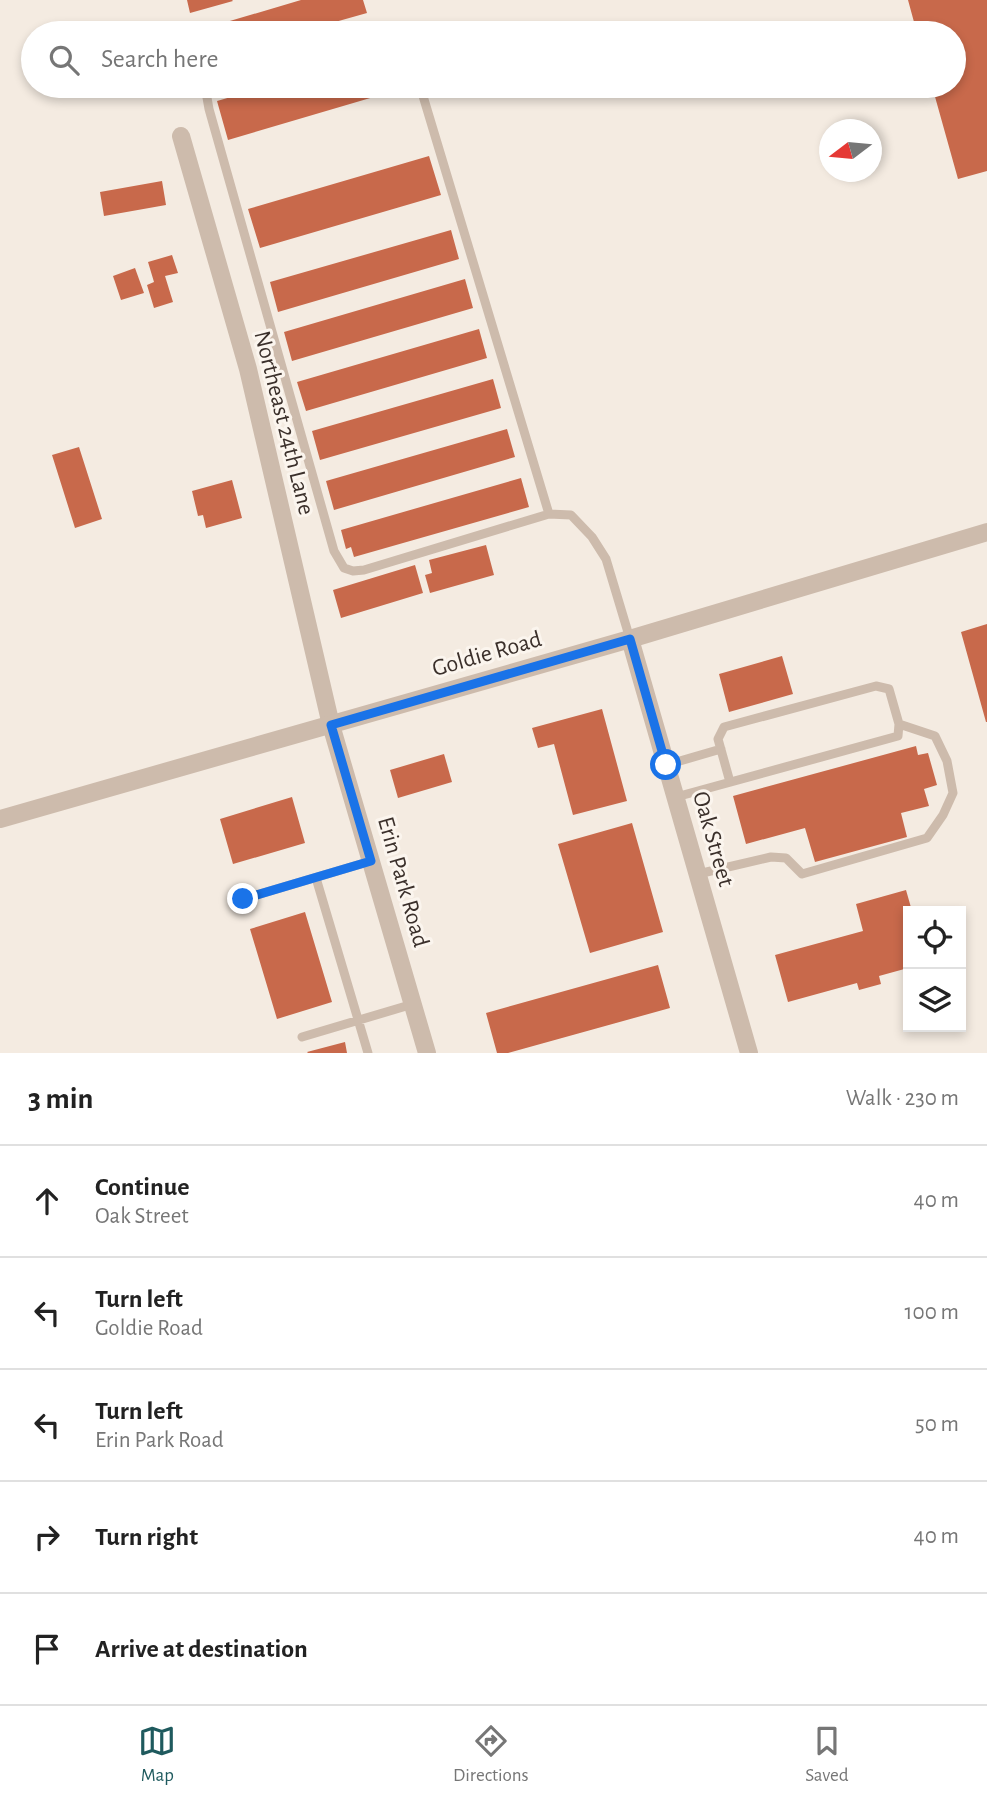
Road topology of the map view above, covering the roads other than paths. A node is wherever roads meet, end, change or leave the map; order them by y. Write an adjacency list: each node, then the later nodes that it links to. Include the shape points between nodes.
1 (207, 98): 4 (lane, via 334,551 344,568 364,570)
2 (424, 98): 4 (lane)
3 (181, 136): 8 (street, Northeast 24th Lane, via 247,369)
4 (549, 514): 6 (lane, via 572,515 592,537 606,559)
5 (987, 532): 6 (street, Goldie Road)
6 (630, 639): 8 (street, Goldie Road); 10 (street, Oak Street)
7 (899, 724): 9 (lane, via 889,689 876,686 724,727 718,739); 11 (lane, via 898,736); 15 (lane, via 935,736 947,761 953,793 927,838 802,874 786,858 771,857)
8 (331, 725): 13 (street, Goldie Road); 14 (street, Erin Park Road)
9 (721, 749): 10 (lane); 11 (lane)
10 (666, 765): 12 (street, Oak Street)
11 (730, 782): 12 (lane)
12 (676, 797): 15 (street, Oak Street)
13 (0, 819)
14 (371, 861): 16 (lane); 18 (street, Erin Park Road)
15 (698, 874): 23 (street, Oak Street)
16 (316, 878): 17 (lane); 19 (lane)
17 (243, 899)
18 (413, 1004): 19 (lane); 22 (street, Erin Park Road)
19 (358, 1020): 20 (lane); 21 (lane)
20 (302, 1037)
21 (368, 1053)
22 (428, 1053)
23 (748, 1053)

